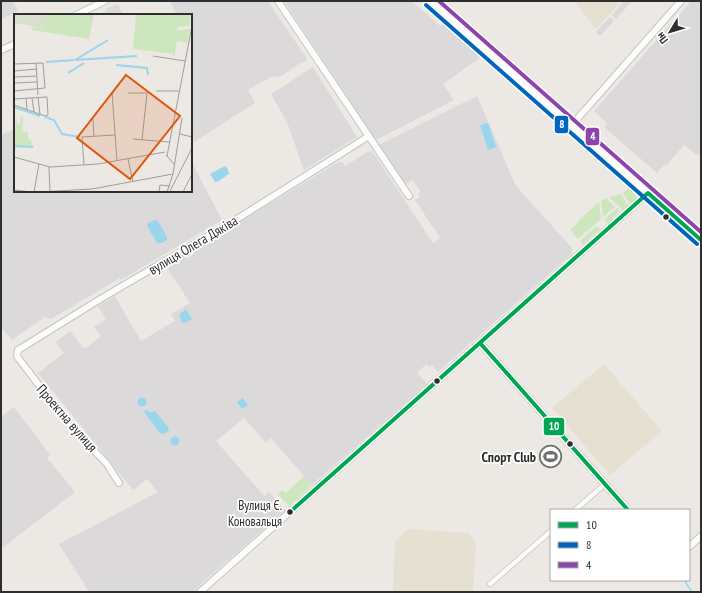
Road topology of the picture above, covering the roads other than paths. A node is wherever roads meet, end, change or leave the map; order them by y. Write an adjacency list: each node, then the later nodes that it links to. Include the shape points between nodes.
1 (105, 1): 5 (street)
2 (278, 1): 9 (street)
3 (430, 1): 8 (street)
4 (681, 1): 8 (street)
5 (78, 14)
6 (14, 44): 7 (street)
7 (1, 50)
8 (571, 126): 10 (street)
9 (369, 136): 11 (street); 14 (street, вулиця Олега Дяківа, via 237,219 102,298 21,348)
10 (648, 193): 12 (street); 13 (street)
11 (409, 196)
12 (701, 240)
13 (480, 343): 16 (street); 23 (street)
14 (17, 353): 15 (street, Проектна вулиця, via 42,390 68,423 107,464)
15 (119, 483)
16 (605, 484): 17 (street); 18 (street)
17 (576, 509)
18 (627, 509)
19 (550, 532): 22 (street)
20 (701, 536): 21 (street)
21 (690, 546)
22 (490, 584)
23 (200, 592)

